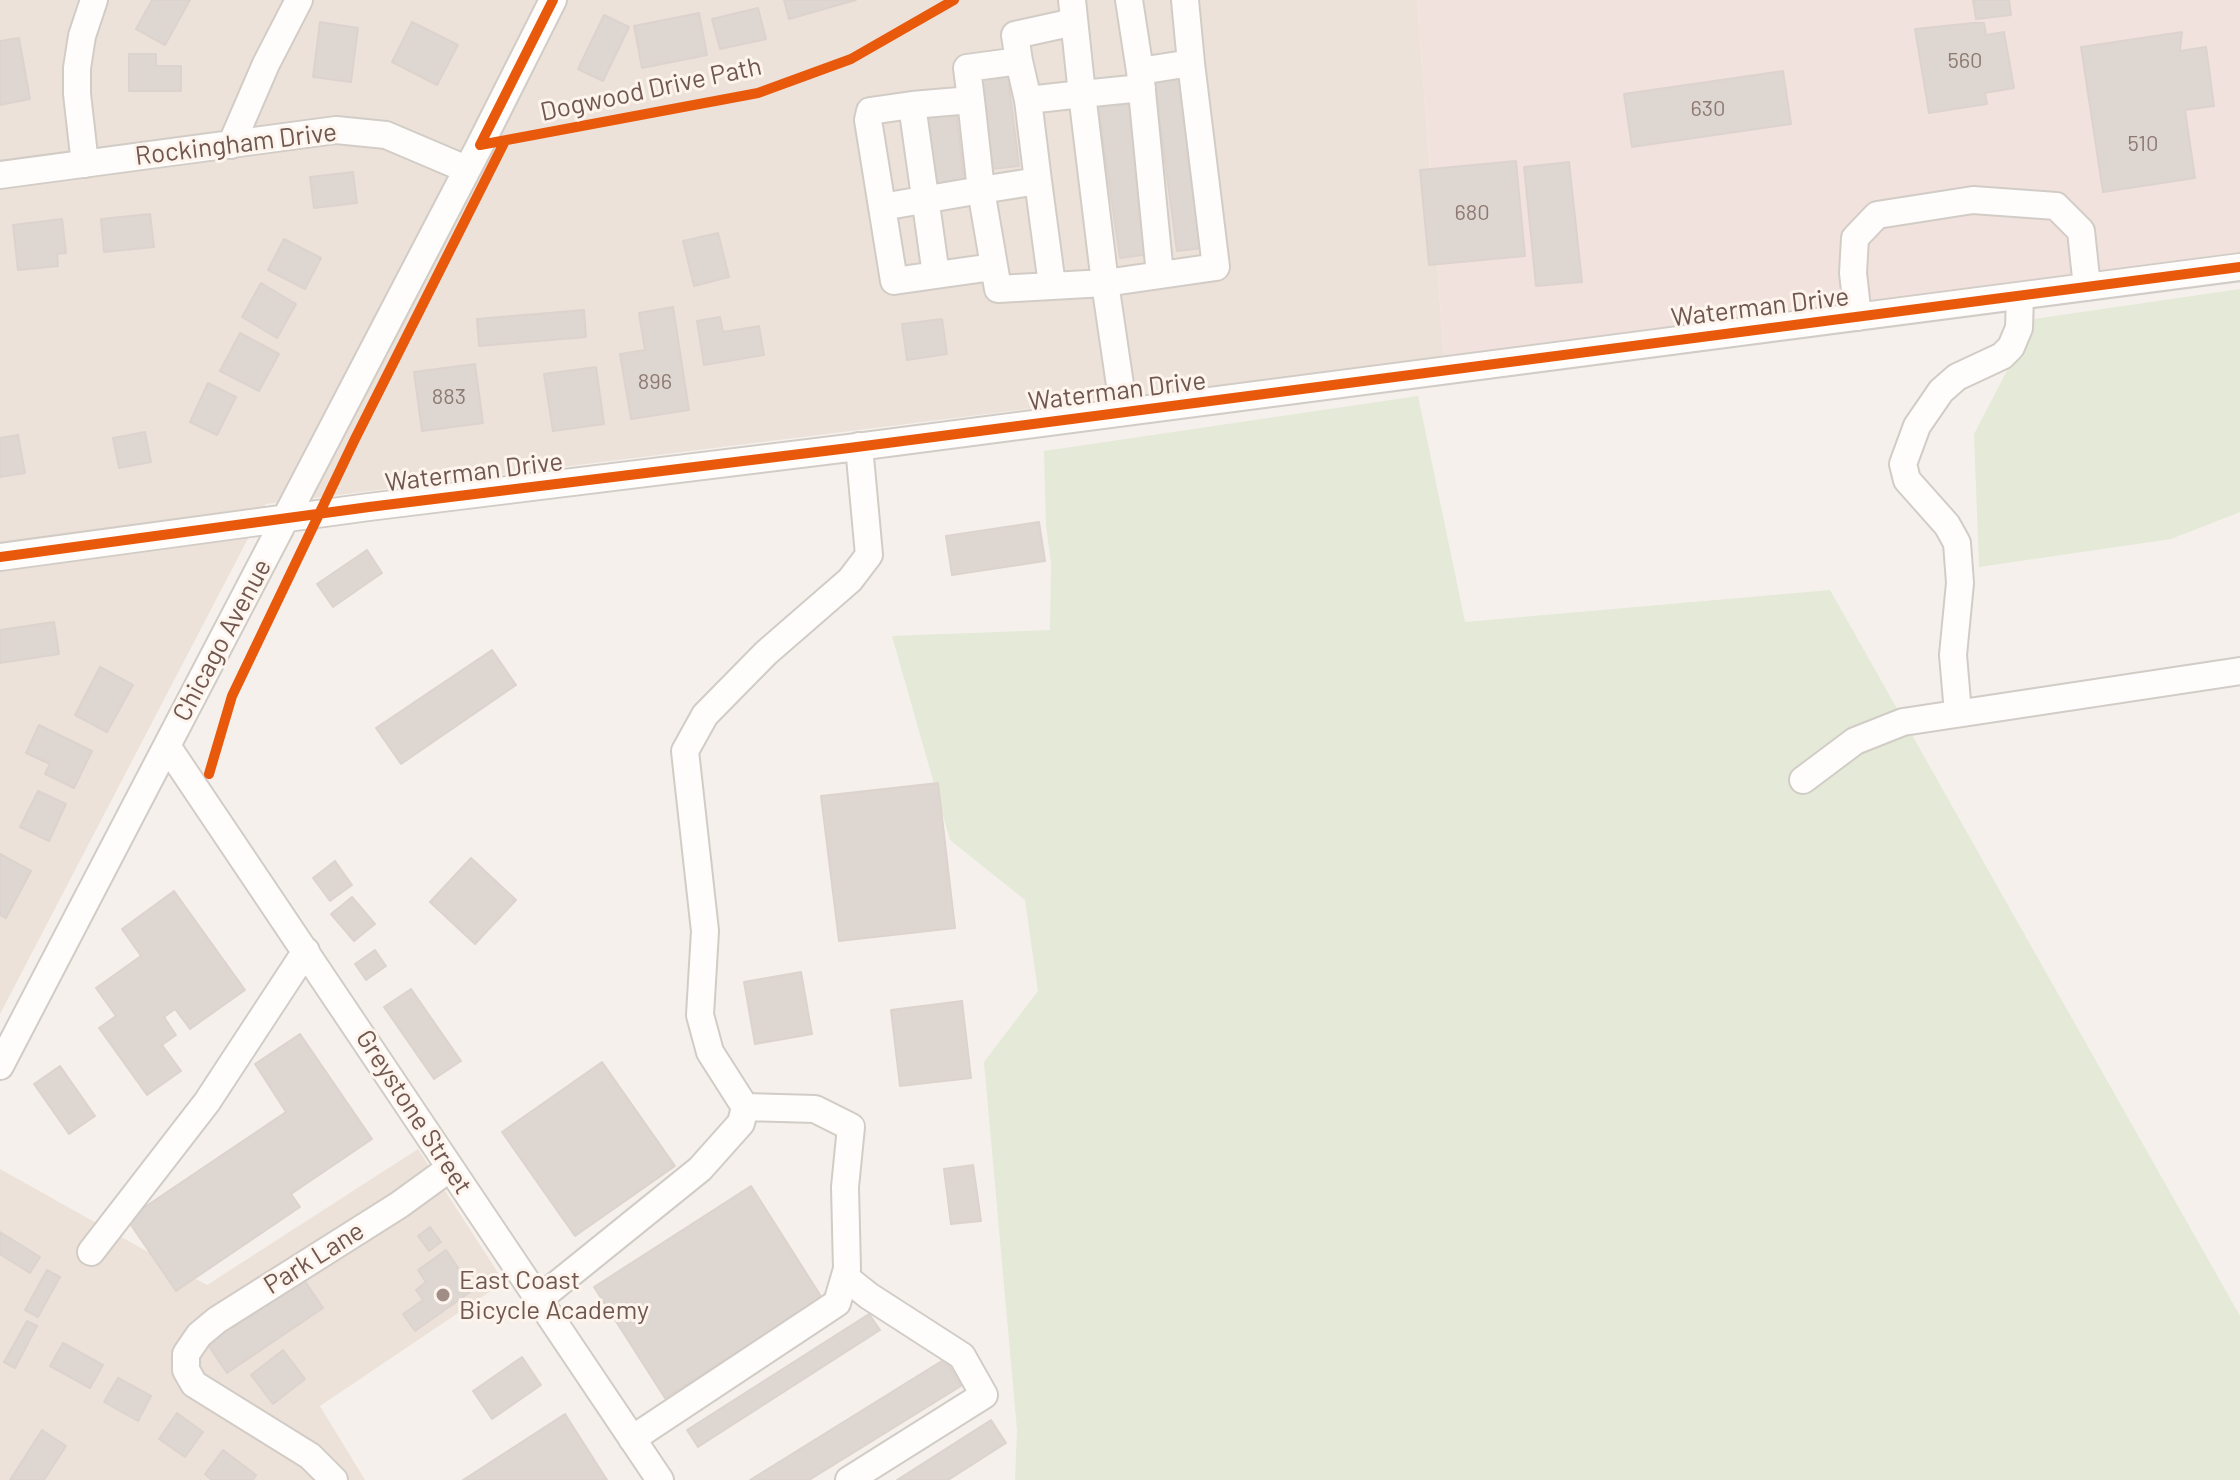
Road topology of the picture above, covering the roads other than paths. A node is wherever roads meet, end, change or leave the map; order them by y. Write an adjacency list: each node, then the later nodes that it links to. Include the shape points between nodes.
1 (94, 0): 15 (street, via 77,68)
2 (299, 0): 14 (street)
3 (553, 0): 16 (street, Chicago Avenue)
4 (1129, 0): 9 (street)
5 (1185, 0): 8 (street)
6 (1073, 11): 7 (street, via 1015,35); 10 (street)
7 (1019, 61): 11 (street, via 967,68); 12 (street)
8 (1191, 63): 9 (street); 25 (street, via 1216,267)
9 (1141, 80): 10 (street); 25 (street)
10 (1082, 94): 12 (street); 26 (street)
11 (971, 100): 13 (street); 19 (street)
12 (1028, 100): 18 (street)
13 (912, 105): 20 (street); 21 (street, via 870,111)
14 (231, 145): 15 (street, Rockingham Drive); 16 (street, Rockingham Drive, via 361,131 402,140)
15 (85, 164): 17 (street, Rockingham Drive)
16 (466, 169): 33 (street, Chicago Avenue)
17 (0, 175)
18 (1038, 181): 19 (street); 27 (street)
19 (981, 190): 20 (street); 22 (street)
20 (925, 200): 21 (street); 24 (street)
21 (882, 207): 24 (street, via 894,281)
22 (993, 267): 24 (street); 27 (street, via 998,289)
23 (2240, 267): 28 (street, Waterman Drive)
24 (936, 275)
25 (1160, 275): 26 (street)
26 (1105, 283): 27 (street); 31 (street)
27 (1052, 285)
28 (2087, 287): 29 (street, Waterman Drive); 30 (street, via 2081,231 2056,206 1973,200 1877,215 1855,238)
29 (2020, 296): 30 (street, Waterman Drive); 36 (street, via 2019,328 2011,347 1941,391 1917,426 1903,464 1907,480 1957,543 1960,583 1953,655)
30 (1858, 317): 31 (street, Waterman Drive)
31 (1124, 412): 32 (street, Waterman Drive)
32 (859, 446): 33 (street, Waterman Drive); 41 (street, via 869,555 850,580 705,715 685,751 705,931 700,1015 710,1052)
33 (285, 520): 34 (street, Waterman Drive); 37 (street, Chicago Avenue)
34 (0, 557)
35 (2240, 671): 36 (street)
36 (1958, 713): 38 (street, via 1873,733)
37 (167, 746): 39 (street, Greystone Street); 40 (street, Chicago Avenue)
38 (1803, 780)
39 (306, 951): 42 (street, Greystone Street); 43 (street, via 207,1102)
40 (0, 1066)
41 (745, 1107): 44 (street, via 815,1109 851,1127); 45 (street, via 741,1123 700,1169)
42 (450, 1168): 45 (street, Greystone Street); 47 (street, Park Lane, via 217,1320 186,1354 186,1370 194,1384 310,1456)
43 (91, 1252)
44 (845, 1277): 46 (street, via 837,1303); 49 (street, via 962,1356 984,1395)
45 (539, 1299): 46 (street, Greystone Street)
46 (632, 1439): 48 (street, Greystone Street)
47 (334, 1480)
48 (660, 1480)
49 (849, 1480)

